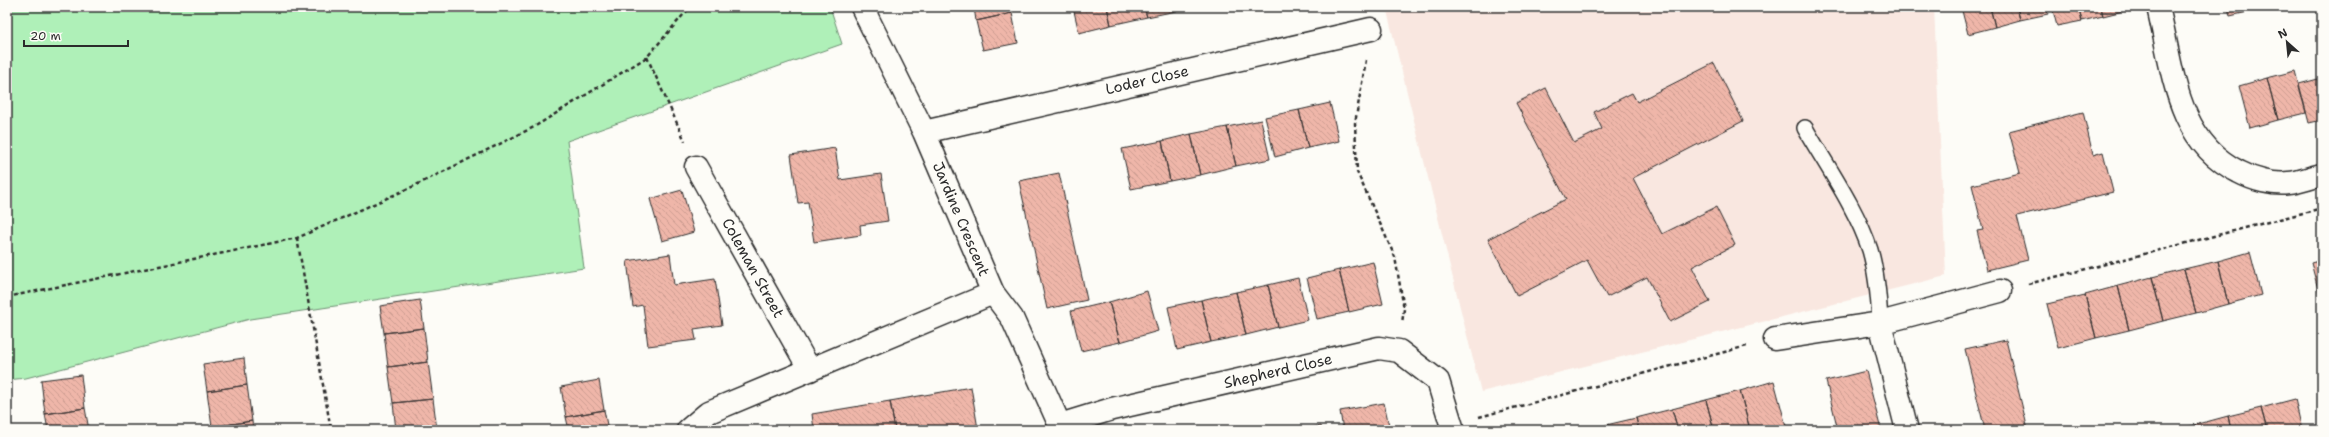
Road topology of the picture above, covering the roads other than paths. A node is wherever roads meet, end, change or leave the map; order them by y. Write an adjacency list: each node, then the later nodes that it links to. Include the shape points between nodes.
1 (862, 7): 5 (street, Jardine Crescent)
2 (2158, 7): 7 (street, via 2186,120 2209,153 2246,176 2269,182 2289,183)
3 (1371, 29): 5 (street, Loder Close)
4 (1805, 128): 10 (lane, via 1848,201 1870,250 1879,296)
5 (924, 132): 9 (street, Jardine Crescent)
6 (696, 167): 12 (street, Coleman Street)
7 (2322, 175)
8 (2000, 291): 10 (street)
9 (993, 293): 12 (street); 13 (street, Jardine Crescent, via 1012,318)
10 (1880, 323): 11 (street); 16 (street)
11 (1775, 339)
12 (810, 370): 15 (street, via 709,412)
13 (1061, 427): 14 (street, Shepherd Close, via 1112,409 1379,348 1399,351 1438,381)
14 (1452, 427)
15 (688, 430)
16 (1907, 430)

